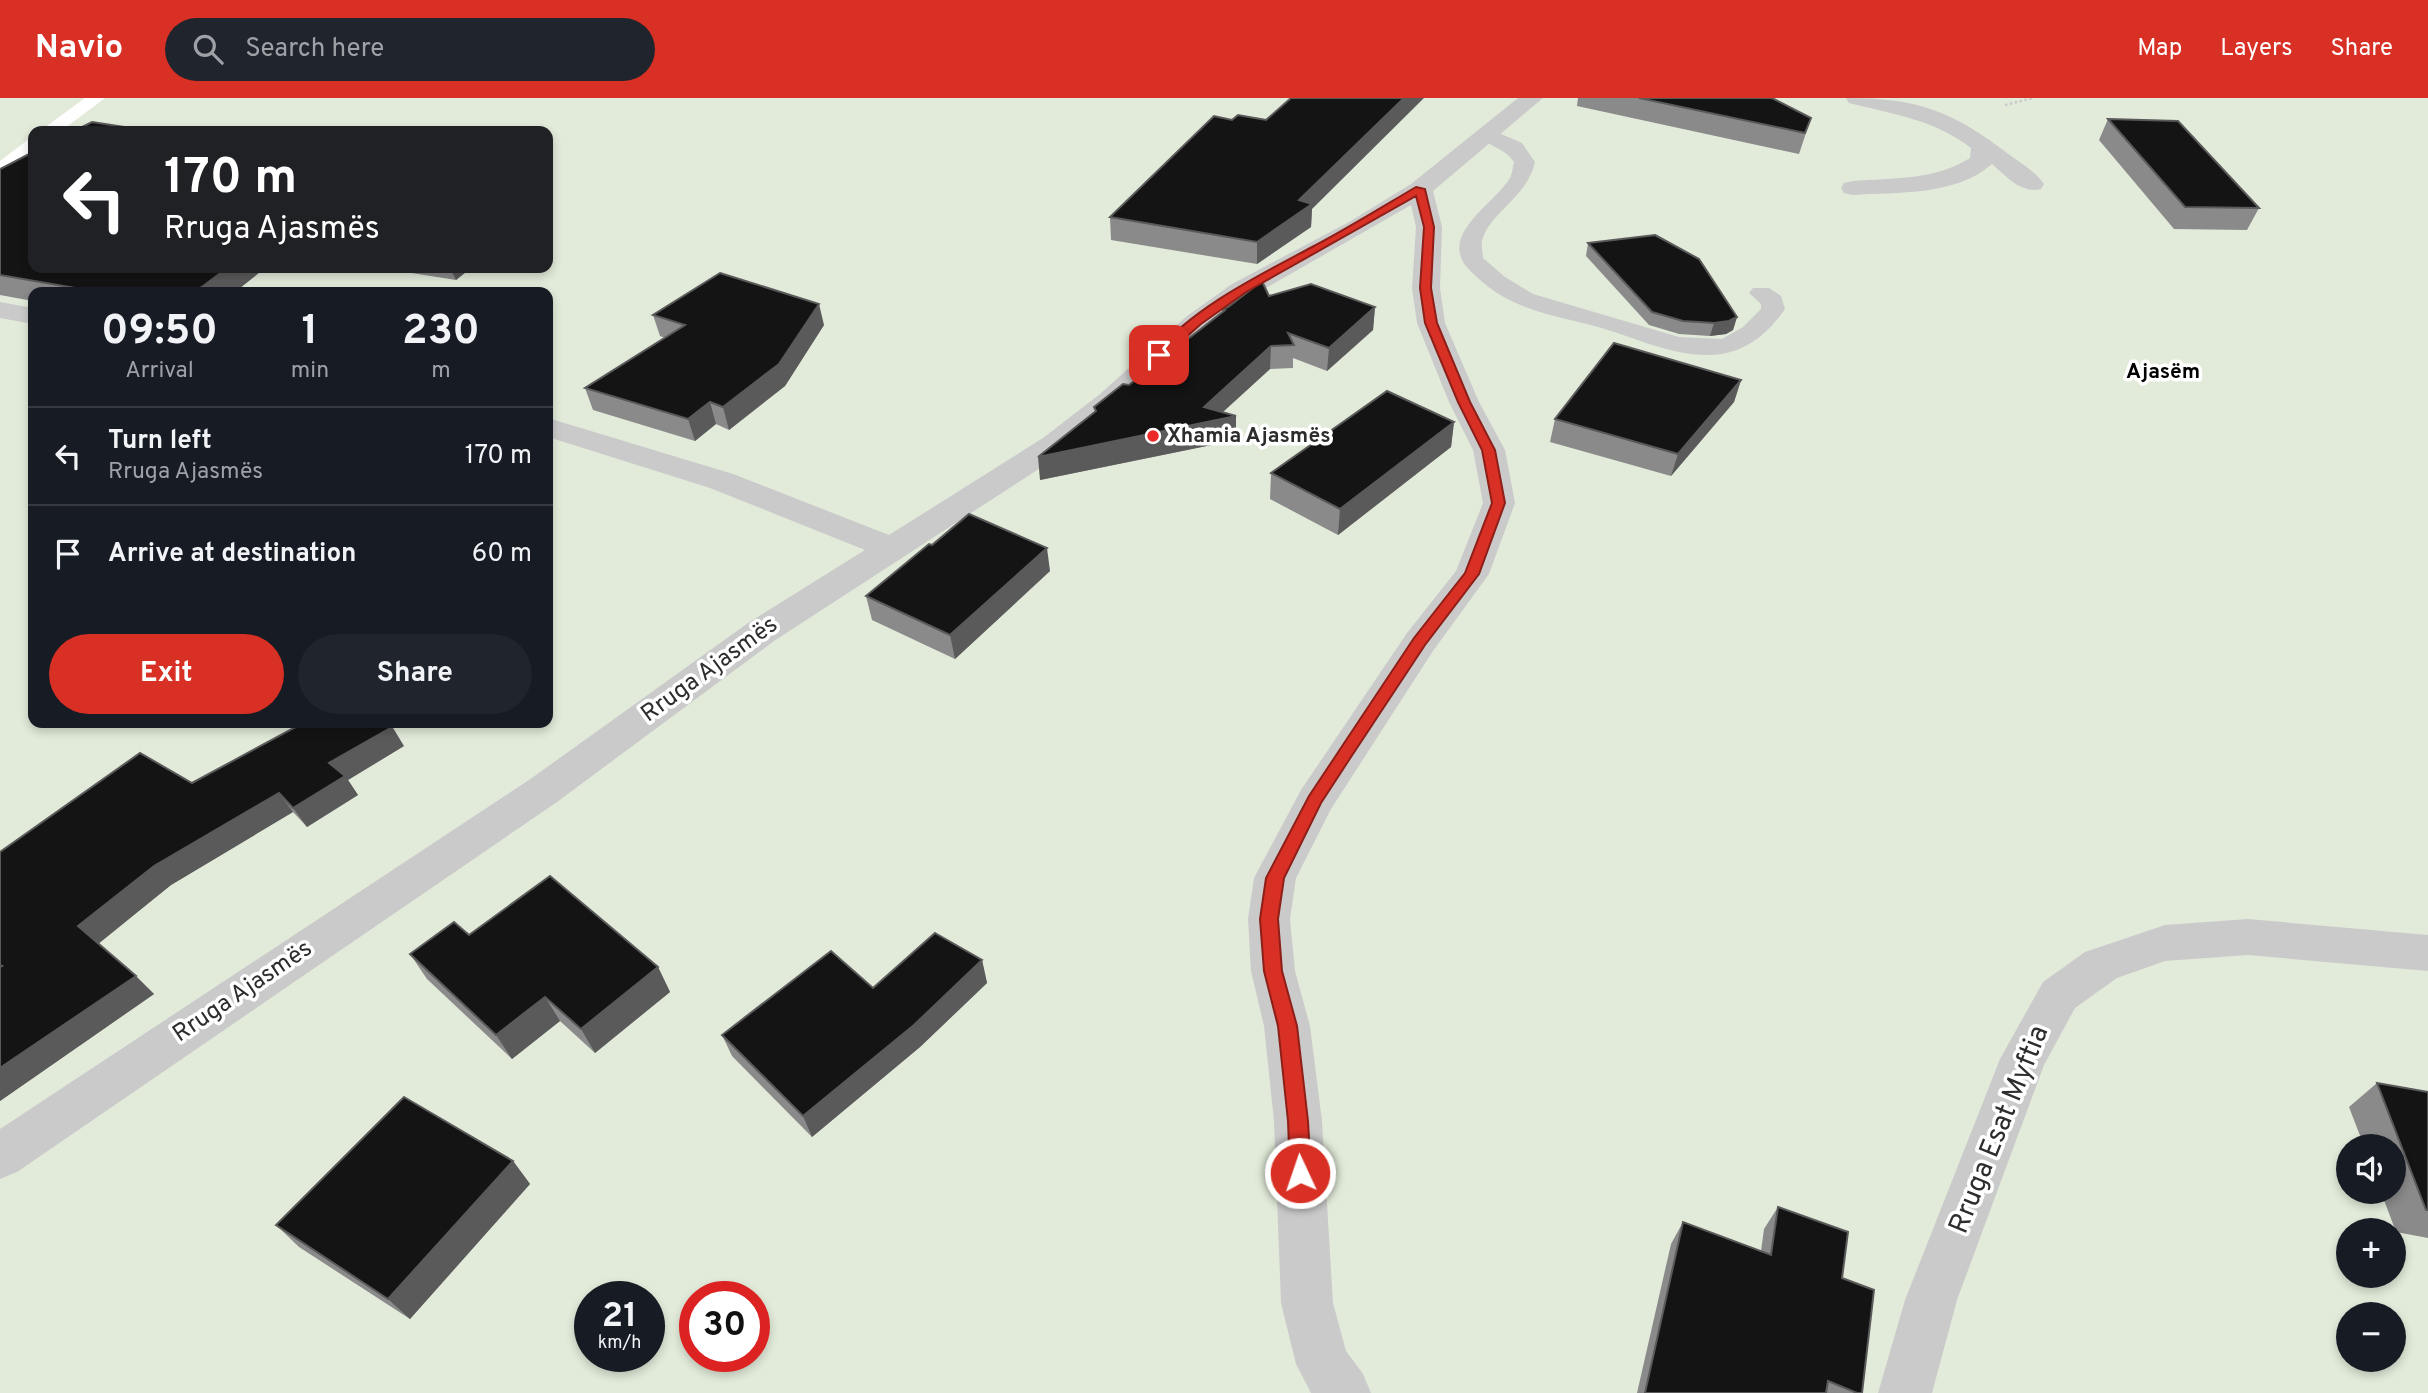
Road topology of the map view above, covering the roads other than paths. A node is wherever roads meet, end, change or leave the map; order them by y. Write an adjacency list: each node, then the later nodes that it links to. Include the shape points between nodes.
1 (1857, 98): 4 (street, via 1931,115 1965,132)
2 (1516, 100): 3 (street, Rruga Ajasmës)
3 (1487, 134): 7 (street, Rruga Ajasmës); 8 (lane, via 1520,149 1525,163 1507,197 1470,240 1471,258 1513,293 1651,339 1720,347 1737,342 1765,320 1773,301)
4 (1983, 148): 5 (street); 6 (street, via 1982,161 1972,169 1936,179)
5 (2032, 184)
6 (1853, 188)
7 (1420, 189): 12 (street, Rruga Ajasmës, via 1242,290 1197,322 1054,445); 15 (street, via 1429,227 1426,288 1431,323 1489,450 1499,503 1472,574 1380,699 1287,850 1275,878 1269,919 1298,1121 1307,1303 1323,1364)
8 (1760, 293)
9 (0, 310): 10 (street)
10 (28, 315)
11 (553, 429): 12 (street, via 749,491)
12 (890, 548): 14 (street, Rruga Ajasmës, via 761,632 543,791)
13 (2428, 953): 16 (street, Rruga Esat Myftia, via 2248,937 2165,943 2101,965 2059,995 2023,1059 1931,1300)
14 (0, 1156)
15 (1344, 1393)
16 (1905, 1393)

